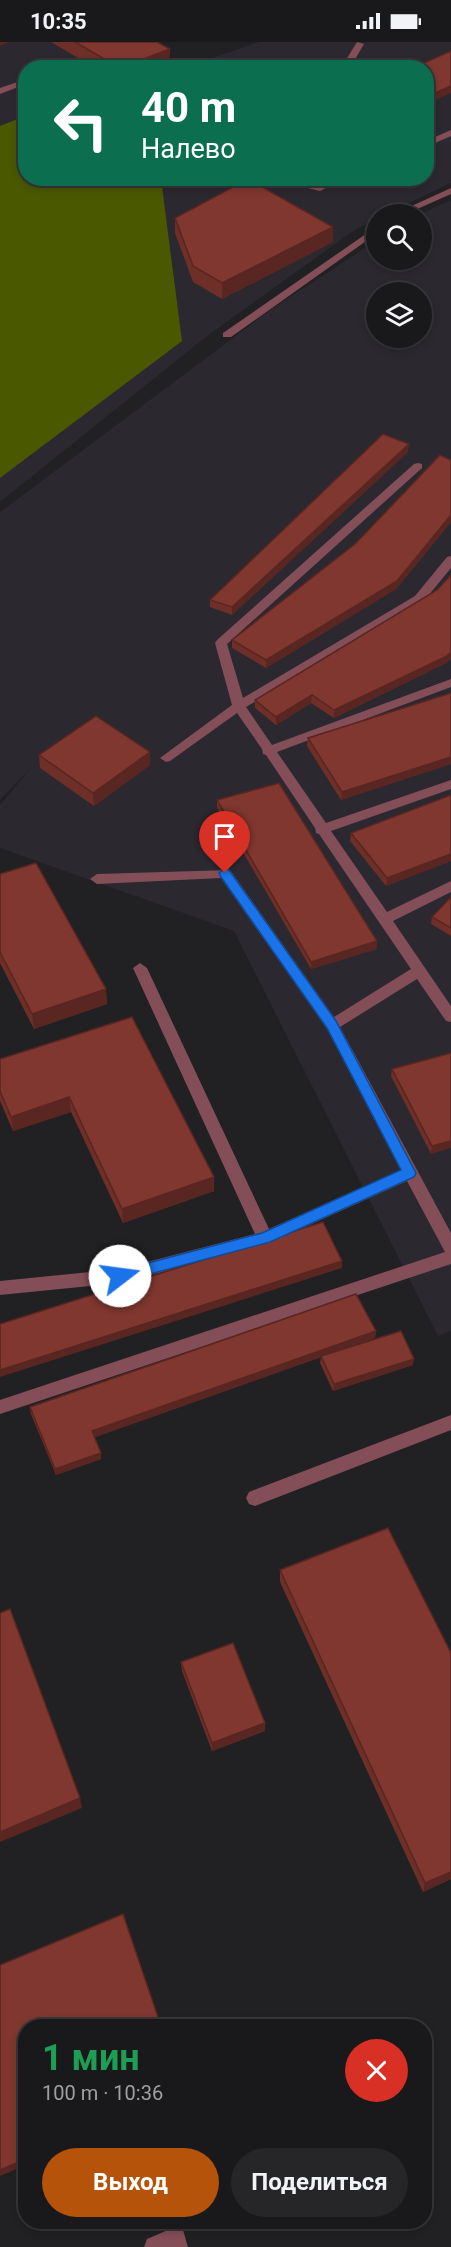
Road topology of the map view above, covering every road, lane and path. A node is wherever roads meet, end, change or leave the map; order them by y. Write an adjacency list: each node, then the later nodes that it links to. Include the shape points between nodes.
1 (126, 42): 3 (lane)
2 (360, 44): 4 (lane)
3 (80, 60)
4 (350, 60)
5 (18, 84): 6 (lane)
6 (0, 91)
7 (451, 133): 8 (lane)
8 (434, 140)
9 (451, 191): 10 (lane)
10 (422, 204)
11 (366, 237): 12 (lane)
12 (227, 334)
13 (418, 466): 16 (lane, via 221,643)
14 (451, 560): 16 (lane, via 419,599)
15 (451, 683): 17 (lane)
16 (238, 706): 17 (lane); 18 (lane)
17 (267, 751): 20 (lane)
18 (166, 758)
19 (451, 784): 20 (lane)
20 (321, 830): 23 (lane)
21 (97, 879): 27 (lane, via 225,873)
22 (451, 886): 23 (lane)
23 (385, 919): 25 (lane)
24 (140, 968): 29 (lane)
25 (420, 970): 26 (lane); 27 (lane)
26 (451, 1017)
27 (332, 1025): 28 (lane)
28 (409, 1173): 29 (lane); 30 (lane)
29 (265, 1238): 32 (lane, via 120,1276)
30 (451, 1248)
31 (451, 1257): 33 (lane)
32 (0, 1288)
33 (0, 1407)
34 (451, 1422): 35 (lane)
35 (255, 1498)
36 (155, 2247): 37 (lane, via 175,2238)
37 (177, 2247)

